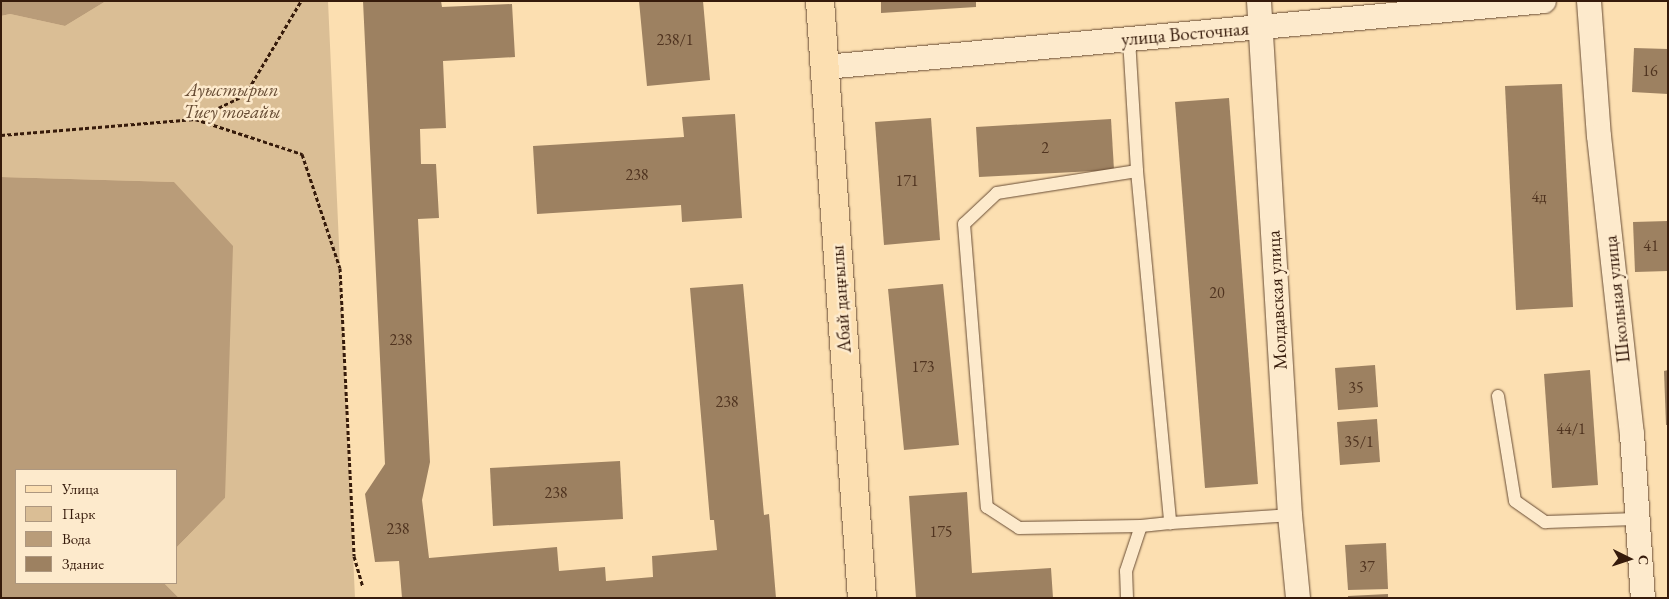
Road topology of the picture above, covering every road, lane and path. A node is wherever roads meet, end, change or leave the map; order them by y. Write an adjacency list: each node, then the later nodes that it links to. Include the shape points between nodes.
1 (302, 1): 9 (path, via 245,95)
2 (820, 1): 8 (main road, Абай даңғылы)
3 (1260, 1): 6 (street, Молдавская улица)
4 (1544, 1): 6 (street, улица Восточная)
5 (1589, 1): 14 (street, Школьная улица, via 1599,136 1632,434)
6 (1260, 27): 7 (street, улица Восточная); 13 (street, Молдавская улица)
7 (1129, 39): 8 (street, улица Восточная); 11 (lane)
8 (825, 68): 18 (main road, Абай даңғылы)
9 (195, 119): 10 (path); 17 (path, via 302,154 340,268 354,556)
10 (1, 136)
11 (1137, 171): 15 (lane); 16 (lane, via 997,193 964,224 987,507 1019,528)
12 (1498, 396): 14 (lane, via 1515,501 1545,522)
13 (1290, 515): 15 (lane); 20 (street, Молдавская улица)
14 (1638, 519): 21 (street, Школьная улица)
15 (1170, 523): 16 (lane)
16 (1141, 526): 19 (lane, via 1126,571)
17 (363, 588)
18 (862, 598)
19 (1127, 598)
20 (1298, 598)
21 (1643, 598)

